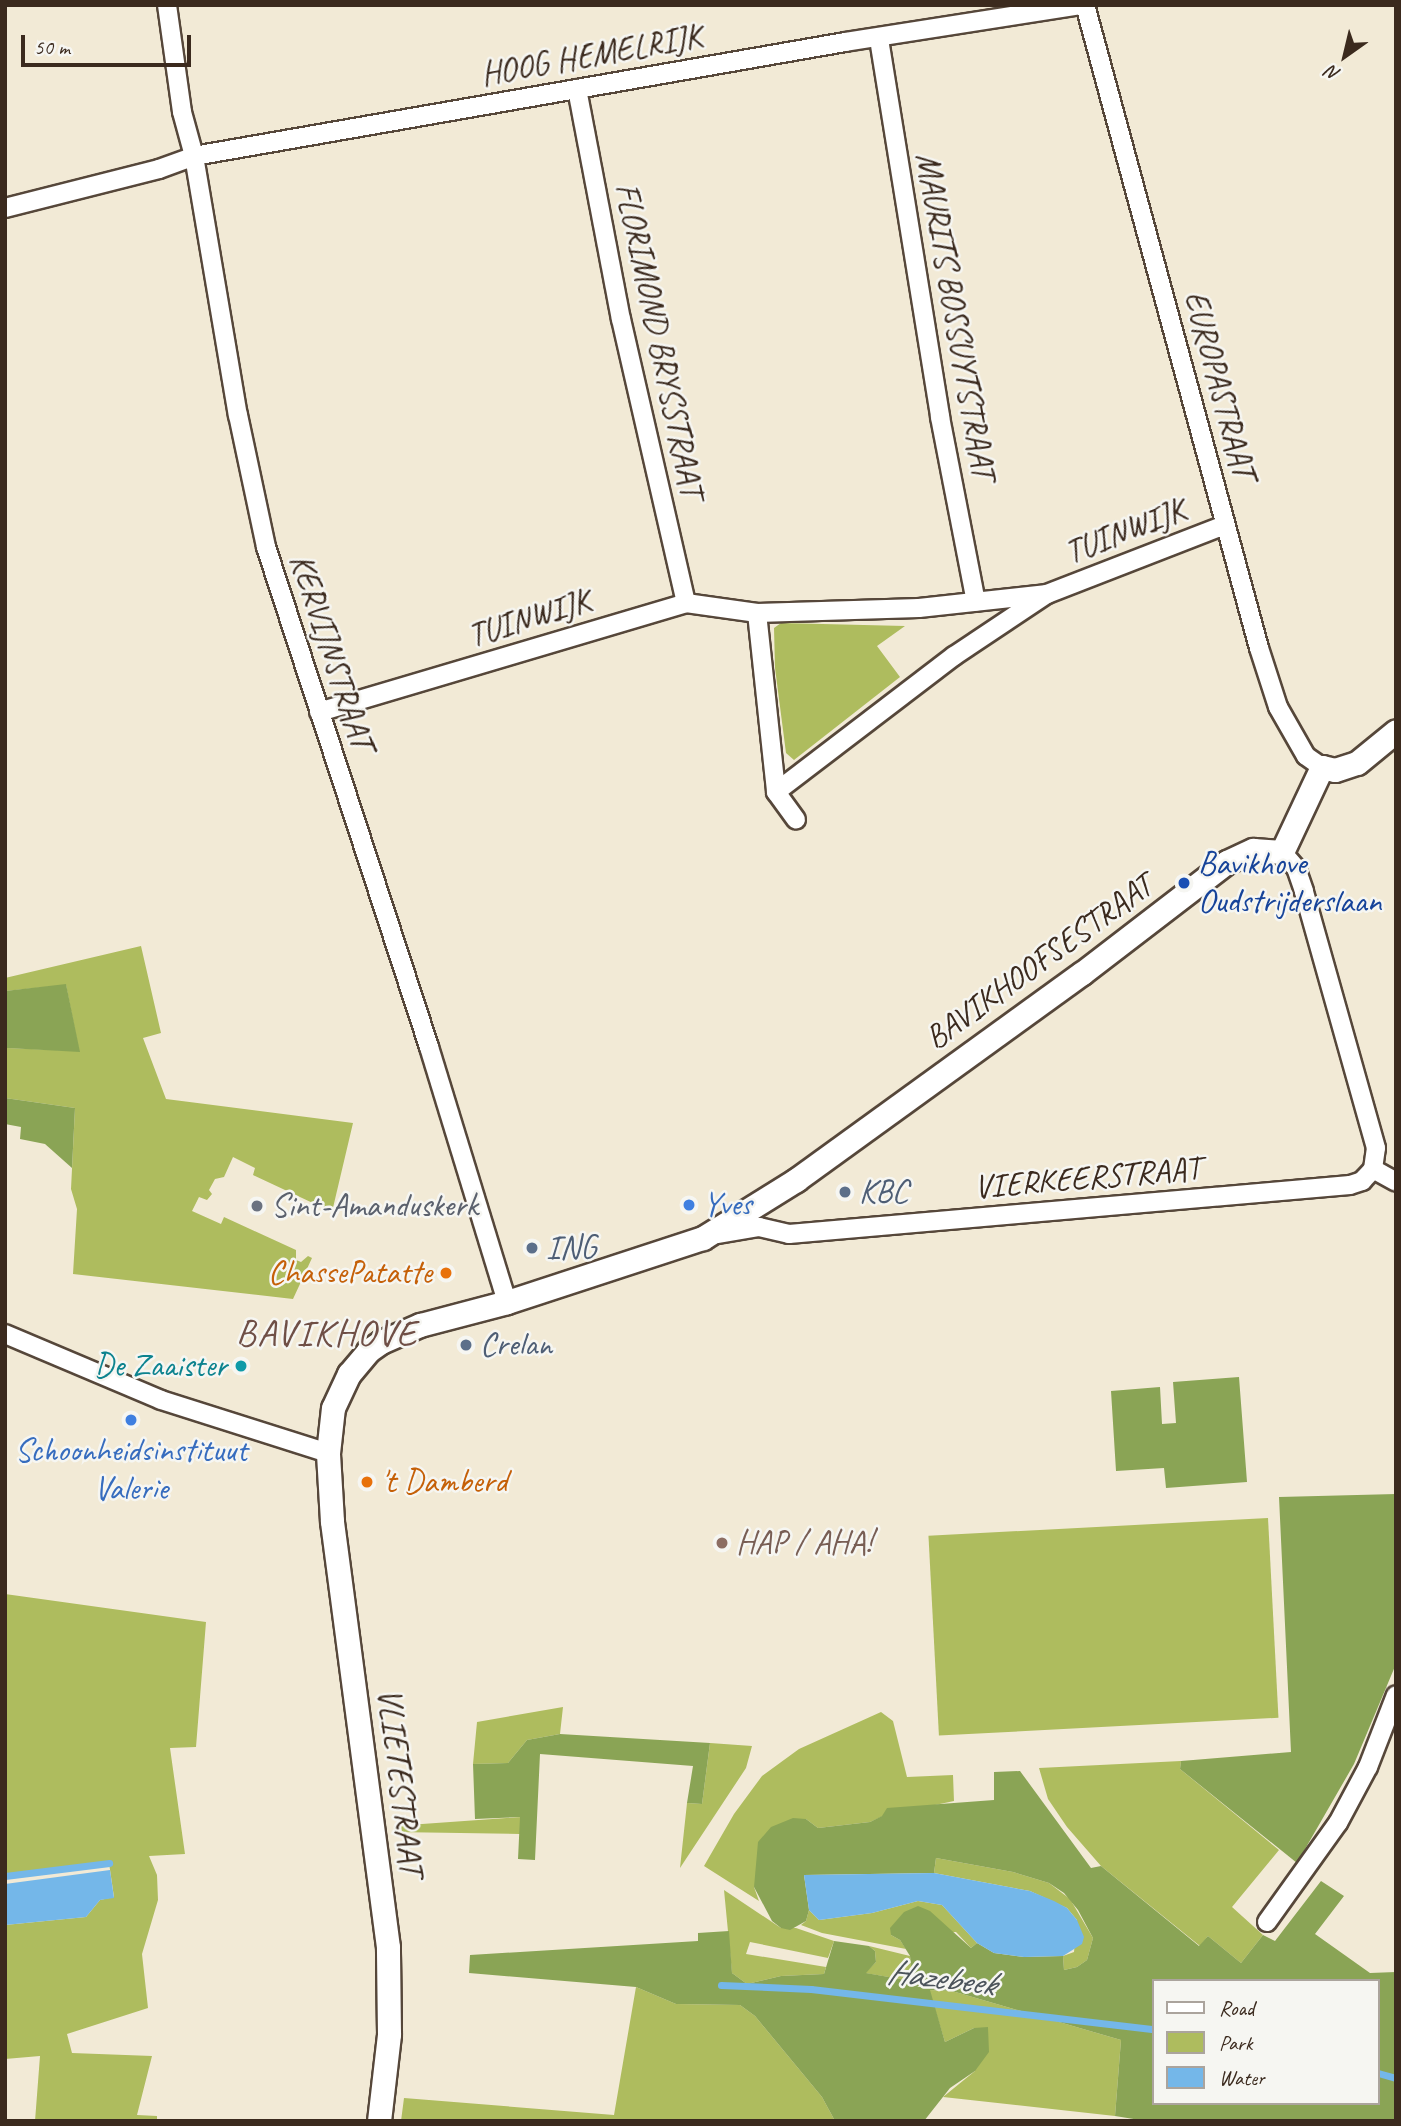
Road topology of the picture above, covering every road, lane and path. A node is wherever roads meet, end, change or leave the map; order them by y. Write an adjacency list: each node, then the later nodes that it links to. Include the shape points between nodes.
1 (167, 5): 5 (street, KERVIJNSTRAAT, via 182,113)
2 (1083, 5): 3 (street, HOOG HEMELRIJK); 7 (street, EUROPASTRAAT)
3 (879, 39): 4 (street, HOOG HEMELRIJK); 9 (street, MAURITS BOSSUYTSTRAAT, via 940,418)
4 (577, 89): 5 (street, HOOG HEMELRIJK); 10 (street, FLORIMOND BRYSSTRAAT, via 621,319)
5 (194, 156): 6 (street, HOOG HEMELRIJK); 12 (street, KERVIJNSTRAAT, via 238,415 266,547)
6 (5, 208)
7 (1225, 525): 8 (street, TUINWIJK); 14 (street, EUROPASTRAAT, via 1279,707 1307,756)
8 (1047, 594): 9 (street, TUINWIJK); 15 (street, TUINWIJK, via 954,656)
9 (976, 602): 11 (street, TUINWIJK)
10 (686, 603): 11 (street, TUINWIJK); 12 (street, TUINWIJK)
11 (757, 613): 15 (street)
12 (319, 712): 23 (street, KERVIJNSTRAAT)
13 (1396, 731): 14 (street, via 1357,763 1335,770)
14 (1322, 766): 17 (street)
15 (776, 792): 16 (street)
16 (796, 820)
17 (1282, 852): 18 (street, via 1296,868 1321,947 1376,1148); 20 (street, BAVIKHOOFSESTRAAT, via 1253,850 1227,862 1081,974 796,1180)
18 (1373, 1169): 19 (street); 21 (street, VIERKEERSTRAAT, via 1362,1181 1349,1185 789,1234)
19 (1396, 1182)
20 (760, 1200): 21 (street, via 766,1220); 22 (street, BAVIKHOOFSESTRAAT)
21 (775, 1230): 22 (street, VIERKEERSTRAAT, via 743,1228)
22 (703, 1238): 23 (street, BAVIKHOOFSESTRAAT)
23 (506, 1301): 25 (street, VLIETESTRAAT, via 420,1325 368,1351 349,1374 333,1408)
24 (5, 1334): 25 (street, via 161,1401)
25 (328, 1453): 28 (street, VLIETESTRAAT, via 332,1521 388,1947 389,2035)
26 (1396, 1695): 27 (street, via 1368,1767 1338,1822)
27 (1267, 1922)
28 (379, 2121)

